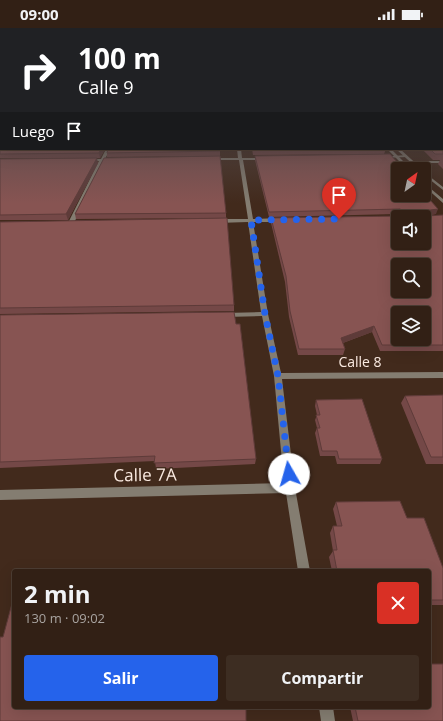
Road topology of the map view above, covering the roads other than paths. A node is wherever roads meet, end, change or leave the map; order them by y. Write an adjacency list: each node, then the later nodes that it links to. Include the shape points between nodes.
1 (107, 150): 12 (street)
2 (239, 150): 10 (street)
3 (390, 150): 7 (street)
4 (399, 150): 5 (street)
5 (406, 156): 7 (street); 15 (street)
6 (381, 157): 7 (street)
7 (396, 157): 14 (street)
8 (272, 158): 10 (street)
9 (202, 159): 10 (street)
10 (241, 159): 22 (street)
11 (78, 160): 12 (street)
12 (102, 160): 13 (street); 26 (street)
13 (117, 160)
14 (402, 162)
15 (412, 162)
16 (431, 162): 17 (street)
17 (443, 162)
18 (431, 178): 19 (street)
19 (443, 189)
20 (431, 191): 21 (street)
21 (443, 202)
22 (251, 220): 23 (street); 24 (street); 28 (street)
23 (290, 220)
24 (212, 221)
25 (64, 223): 26 (street)
26 (71, 223): 27 (street)
27 (79, 223)
28 (265, 314): 29 (street); 31 (street)
29 (218, 315)
30 (443, 375): 31 (street, Calle 8)
31 (278, 376): 32 (street)
32 (290, 488): 33 (street, Calle 7A); 34 (street)
33 (0, 495)
34 (304, 569)
35 (326, 709): 36 (street)
36 (328, 721)

